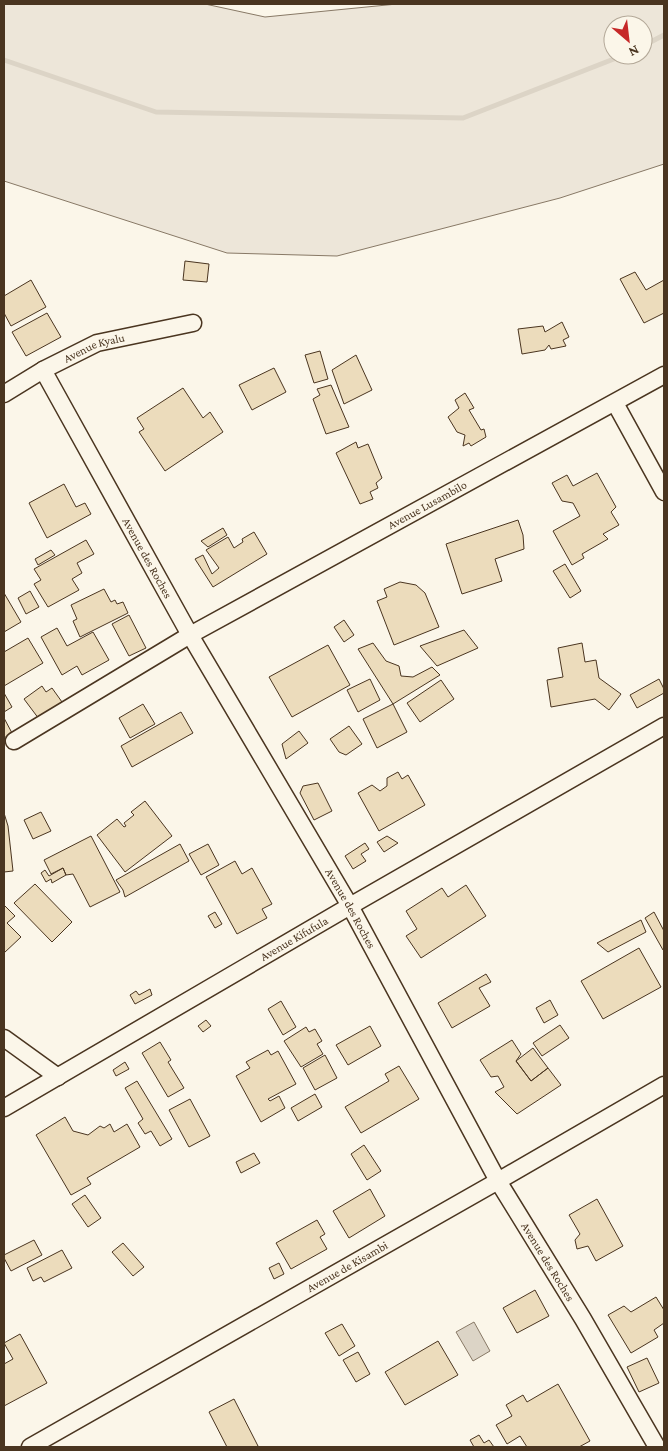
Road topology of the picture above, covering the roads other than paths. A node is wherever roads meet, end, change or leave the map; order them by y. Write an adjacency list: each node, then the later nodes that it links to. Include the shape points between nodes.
1 (193, 322): 2 (street, Avenue Kyalu, via 97,343)
2 (43, 370): 4 (street, Avenue Kyalu); 7 (street, Avenue des Roches)
3 (664, 375): 5 (street, Avenue Lusambilo)
4 (4, 394)
5 (615, 403): 6 (street); 7 (street, Avenue Lusambilo)
6 (664, 492)
7 (190, 635): 9 (street, Avenue Lusambilo); 10 (street, Avenue des Roches)
8 (664, 726): 10 (street, Avenue Kifufula)
9 (14, 741)
10 (350, 906): 12 (street, Avenue Kifufula); 15 (street, Avenue des Roches)
11 (4, 1038): 12 (street)
12 (58, 1077): 14 (street, Avenue Kifufula)
13 (664, 1084): 15 (street, Avenue de Kisambi)
14 (4, 1108)
15 (498, 1181): 16 (street, Avenue de Kisambi); 17 (street, Avenue des Roches)
16 (30, 1447)
17 (657, 1447)

